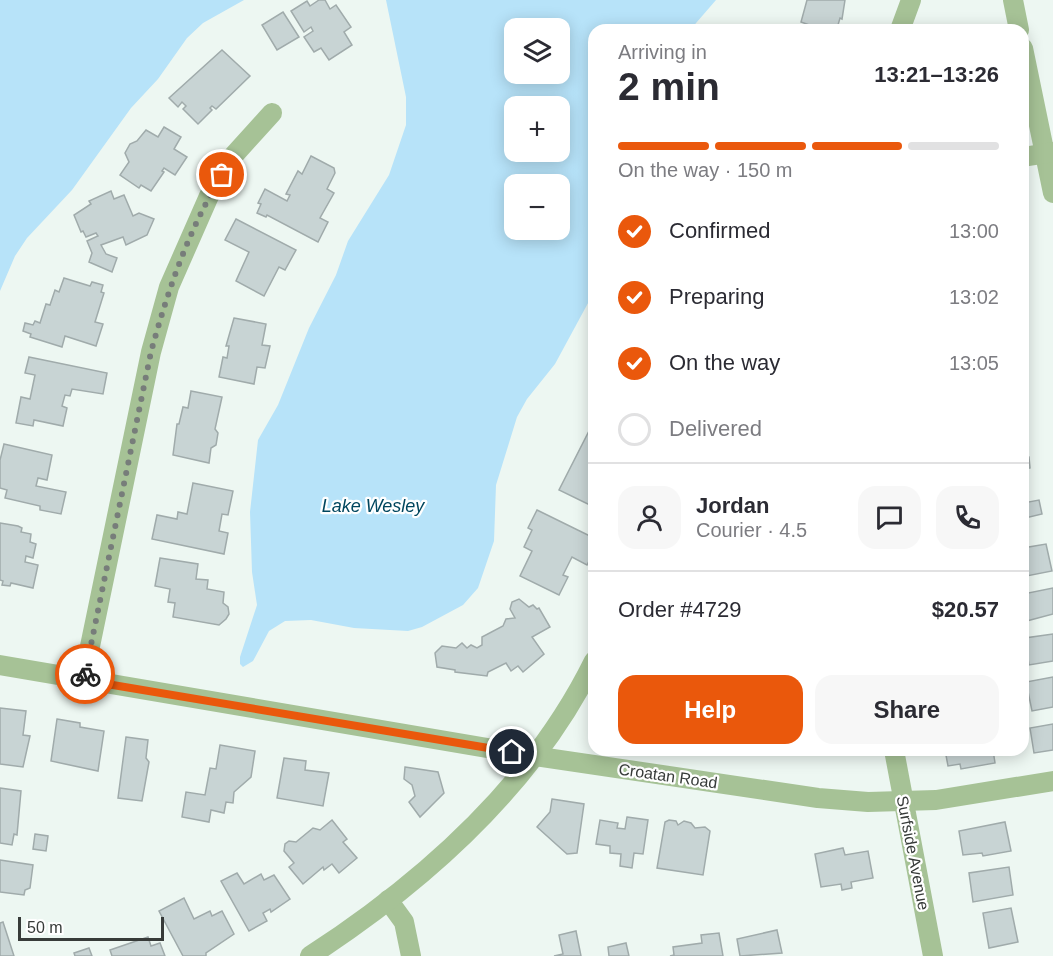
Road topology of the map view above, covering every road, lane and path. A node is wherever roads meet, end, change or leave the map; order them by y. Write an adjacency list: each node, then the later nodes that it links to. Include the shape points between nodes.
1 (911, 0): 3 (street)
2 (1013, 0): 4 (street)
3 (902, 24)
4 (1018, 24)
5 (1029, 72): 7 (street)
6 (272, 113): 12 (street, via 234,155 209,196 169,287 151,352)
7 (1049, 152): 8 (street); 9 (street)
8 (1029, 156)
9 (1053, 193)
10 (0, 665): 12 (street, Croatan Road)
11 (588, 670): 13 (street)
12 (83, 680): 13 (street, Croatan Road)
13 (534, 756): 16 (street, Croatan Road, via 818,798); 17 (street, via 461,839)
14 (895, 756): 16 (street, Surfside Avenue)
15 (1053, 781): 16 (street, Croatan Road, via 976,795)
16 (904, 802): 20 (street, Surfside Avenue)
17 (388, 900): 18 (street); 19 (street, via 404,922)
18 (310, 956)
19 (411, 956)
20 (933, 956)

